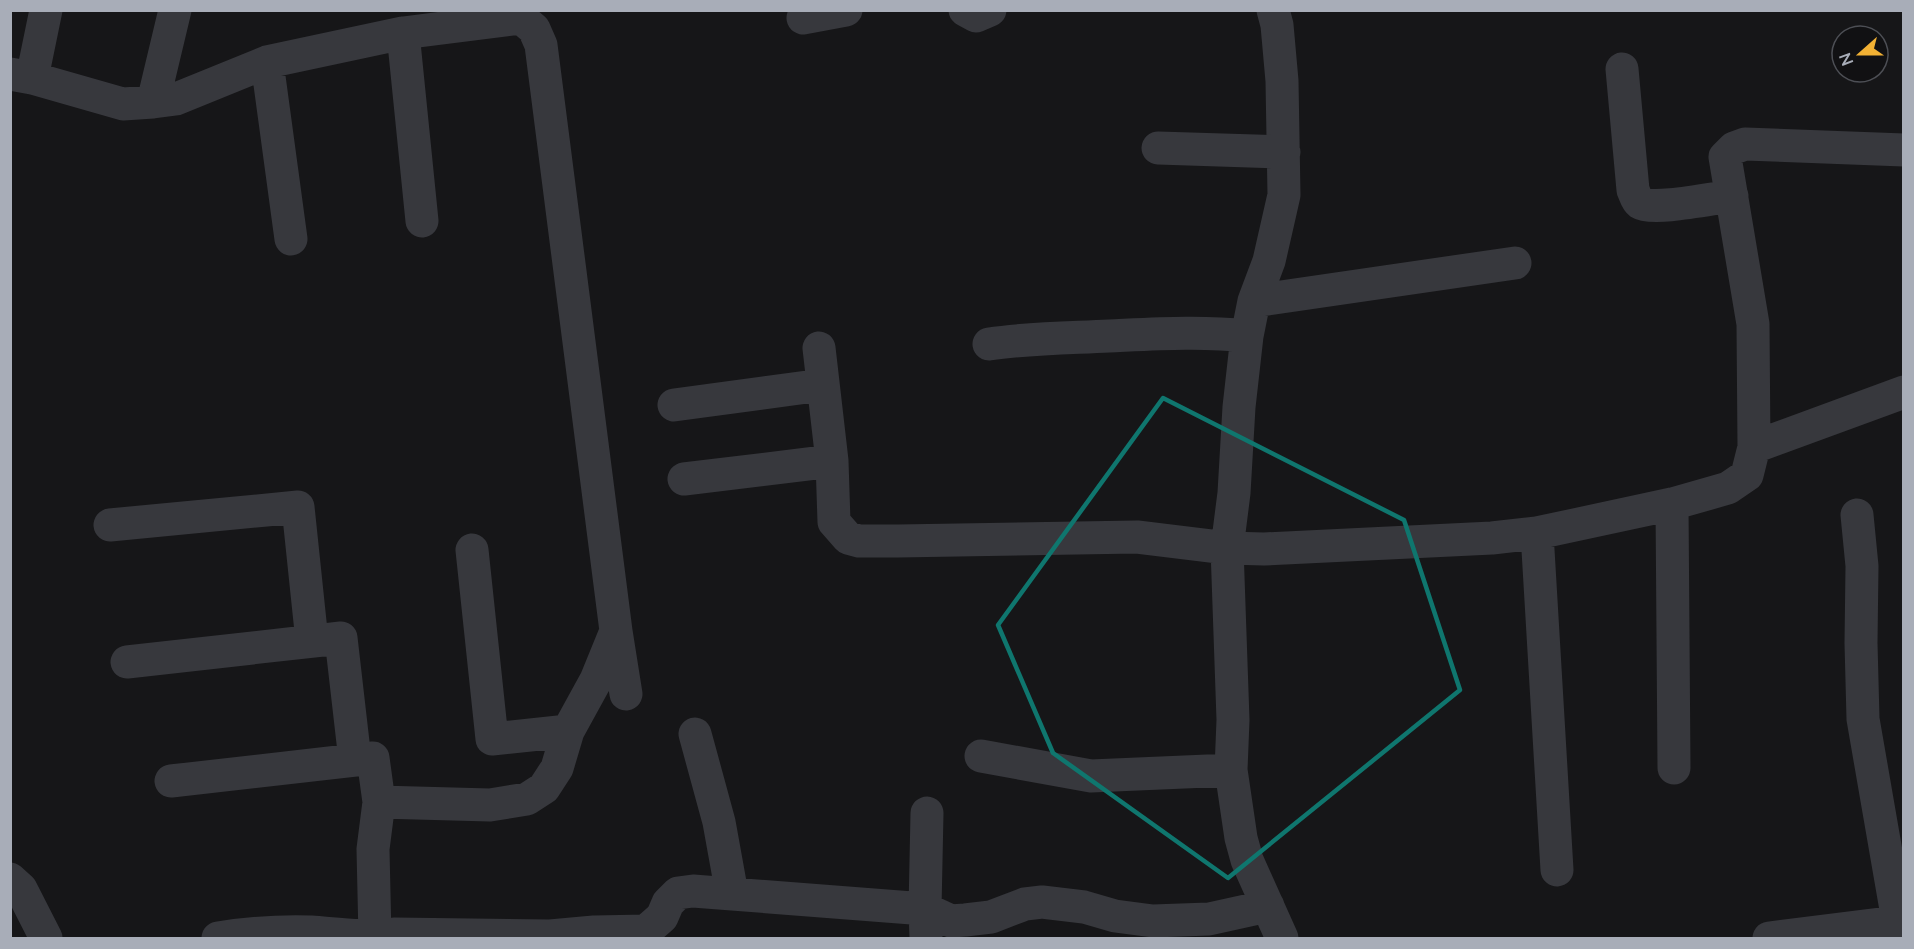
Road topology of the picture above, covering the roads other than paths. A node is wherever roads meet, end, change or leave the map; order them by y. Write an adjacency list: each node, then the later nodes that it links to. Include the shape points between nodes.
1 (46, 10): 11 (street)
2 (175, 10): 12 (street)
3 (846, 10): 7 (street)
4 (965, 10): 5 (street, via 976,16)
5 (990, 10)
6 (1273, 10): 15 (street, via 1282,81)
7 (803, 18)
8 (403, 33): 9 (street); 17 (street); 36 (street, via 520,18 534,29 541,45)
9 (267, 62): 12 (street, via 176,99); 18 (street)
10 (1622, 69): 16 (street, via 1633,190 1640,203 1656,207)
11 (21, 76): 12 (street, via 123,105)
12 (153, 102)
13 (1158, 148): 15 (street)
14 (1904, 150): 16 (street, via 1745,144 1725,157)
15 (1284, 152): 20 (street, via 1284,195 1269,261)
16 (1732, 196): 27 (street, via 1753,324)
17 (422, 221)
18 (291, 239)
19 (1515, 263): 20 (street)
20 (1254, 301): 21 (street)
21 (1247, 336): 22 (street, via 1160,334); 34 (street)
22 (989, 344)
23 (819, 348): 24 (street)
24 (822, 385): 26 (street); 28 (street)
25 (1904, 392): 27 (street)
26 (674, 405)
27 (1754, 447): 30 (street, via 1748,475 1728,488)
28 (832, 461): 29 (street); 34 (street, via 834,522 848,538 860,541 1137,537)
29 (684, 479)
30 (1672, 504): 33 (street); 44 (street)
31 (1857, 515): 53 (street, via 1862,566 1863,719)
32 (110, 525): 37 (street, via 298,507)
33 (1537, 533): 34 (street, via 1401,543); 49 (street)
34 (1227, 548): 45 (street)
35 (472, 550): 40 (street, via 492,739)
36 (616, 631): 39 (street); 40 (street, via 596,680)
37 (312, 641): 38 (street); 43 (street, via 341,638)
38 (127, 662)
39 (626, 694)
40 (568, 731): 47 (street, via 557,768 544,788 527,799 490,805)
41 (696, 734): 51 (street, via 719,822)
42 (981, 756): 45 (street, via 1091,776)
43 (355, 760): 46 (street); 47 (street, via 374,758)
44 (1674, 768)
45 (1231, 770): 52 (street, via 1240,838)
46 (171, 782)
47 (379, 802): 55 (street, via 373,849)
48 (927, 813): 54 (street)
49 (1557, 870)
50 (10, 879): 56 (street, via 21,889)
51 (732, 894): 54 (street); 55 (street, via 678,893 662,917 646,931)
52 (1268, 906): 54 (street, via 1209,919 1153,921 1042,902 991,917); 58 (street)
53 (1901, 921): 59 (street)
54 (925, 924)
55 (375, 937): 57 (street, via 260,932)
56 (46, 939)
57 (218, 939)
58 (1282, 939)
59 (1769, 939)

